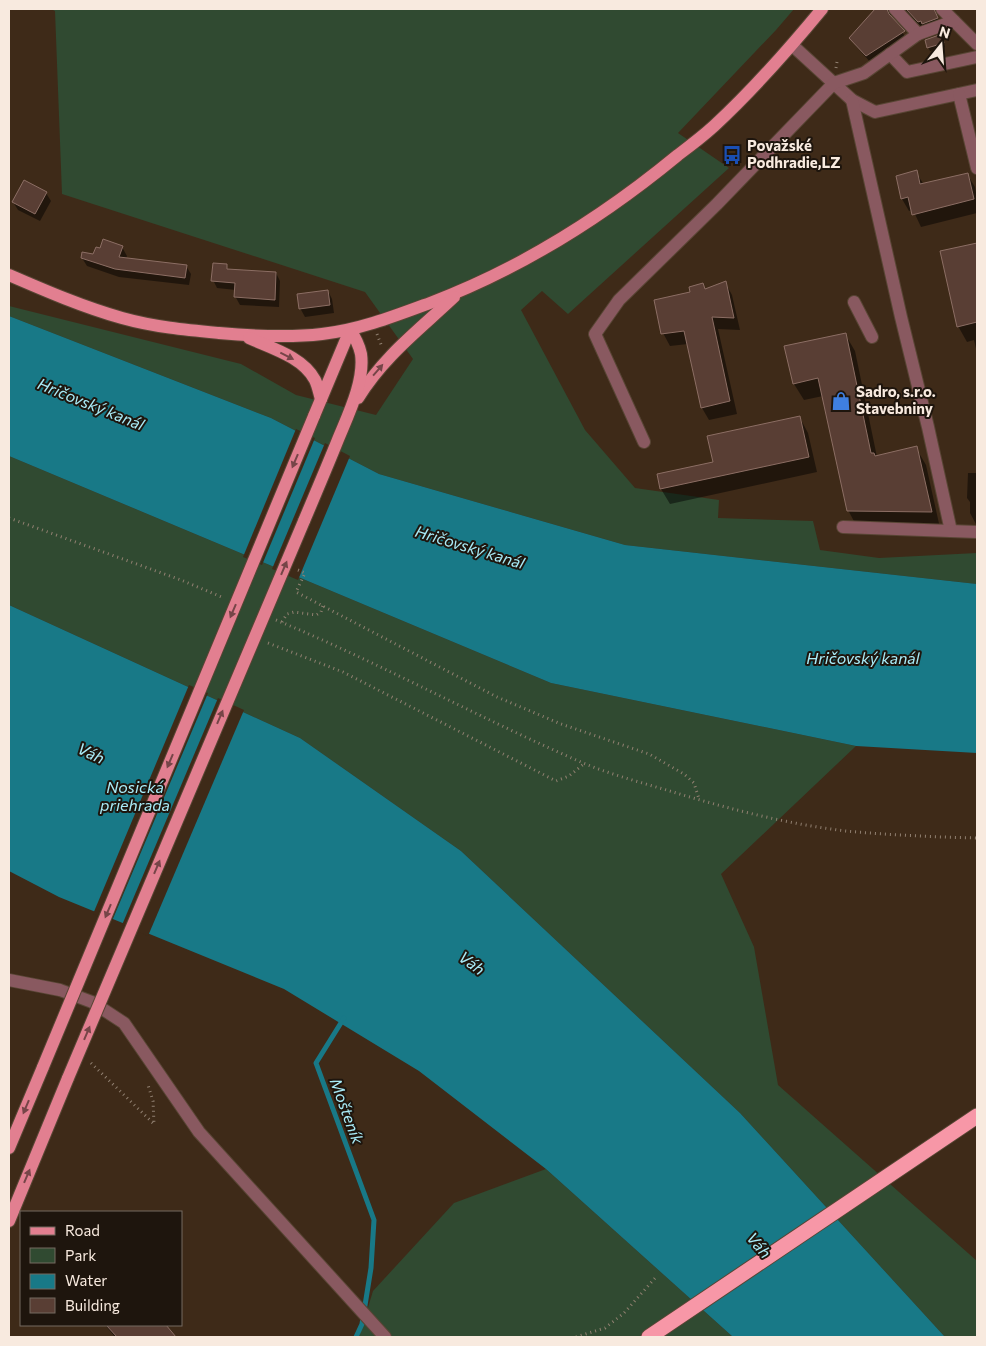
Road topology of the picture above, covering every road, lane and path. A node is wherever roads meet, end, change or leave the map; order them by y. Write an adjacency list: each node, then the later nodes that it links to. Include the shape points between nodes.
1 (822, 9): 7 (main road)
2 (895, 9): 5 (lane)
3 (942, 9): 4 (lane)
4 (954, 21): 5 (lane); 6 (lane)
5 (918, 34): 8 (lane)
6 (977, 44)
7 (792, 45): 10 (lane); 16 (main road, via 714,127 649,179 580,227)
8 (890, 54): 9 (lane, via 906,72); 10 (lane, via 864,73)
9 (977, 57)
10 (834, 83): 13 (lane); 25 (lane, via 718,204 619,300 596,334)
11 (977, 90): 12 (lane)
12 (959, 94): 13 (lane, via 875,112); 14 (lane)
13 (852, 100): 28 (lane)
14 (977, 168)
15 (9, 274): 20 (main road, via 82,305 138,323)
16 (459, 292): 18 (main road); 24 (main road, one-way to 16, via 395,350)
17 (854, 302): 21 (lane)
18 (350, 330): 20 (main road, via 306,336); 23 (main road); 24 (main road, via 361,354 360,373)
19 (377, 333): 22 (path)
20 (243, 335): 23 (main road, one-way to 23, via 298,362 314,378)
21 (872, 337)
22 (382, 349)
23 (321, 399): 43 (main road, one-way to 43, bridge)
24 (350, 410): 44 (main road, one-way to 24, bridge)
25 (644, 442)
26 (9, 518): 31 (path, via 181,580)
27 (843, 527): 28 (lane)
28 (951, 531): 29 (lane)
29 (977, 532)
30 (298, 570): 32 (path, via 304,572 296,592)
31 (227, 600)
32 (323, 605): 34 (path, via 316,615 294,612 287,614); 37 (path, via 497,698 649,754 694,783)
33 (273, 618): 34 (path)
34 (282, 622): 36 (path)
35 (268, 642): 36 (path, via 343,672 556,781 569,776)
36 (585, 763): 37 (path)
37 (699, 800): 38 (path, via 845,831)
38 (977, 838)
39 (9, 980): 40 (lane, via 60,990 92,1002 124,1023)
40 (146, 1056): 41 (path, via 144,1069 154,1124); 46 (lane, via 199,1132)
41 (91, 1063)
42 (975, 1115): 48 (highway, via 856,1199)
43 (9, 1148)
44 (9, 1221)
45 (657, 1276): 47 (path, via 624,1313 605,1328)
46 (386, 1337)
47 (576, 1337)
48 (648, 1337)

